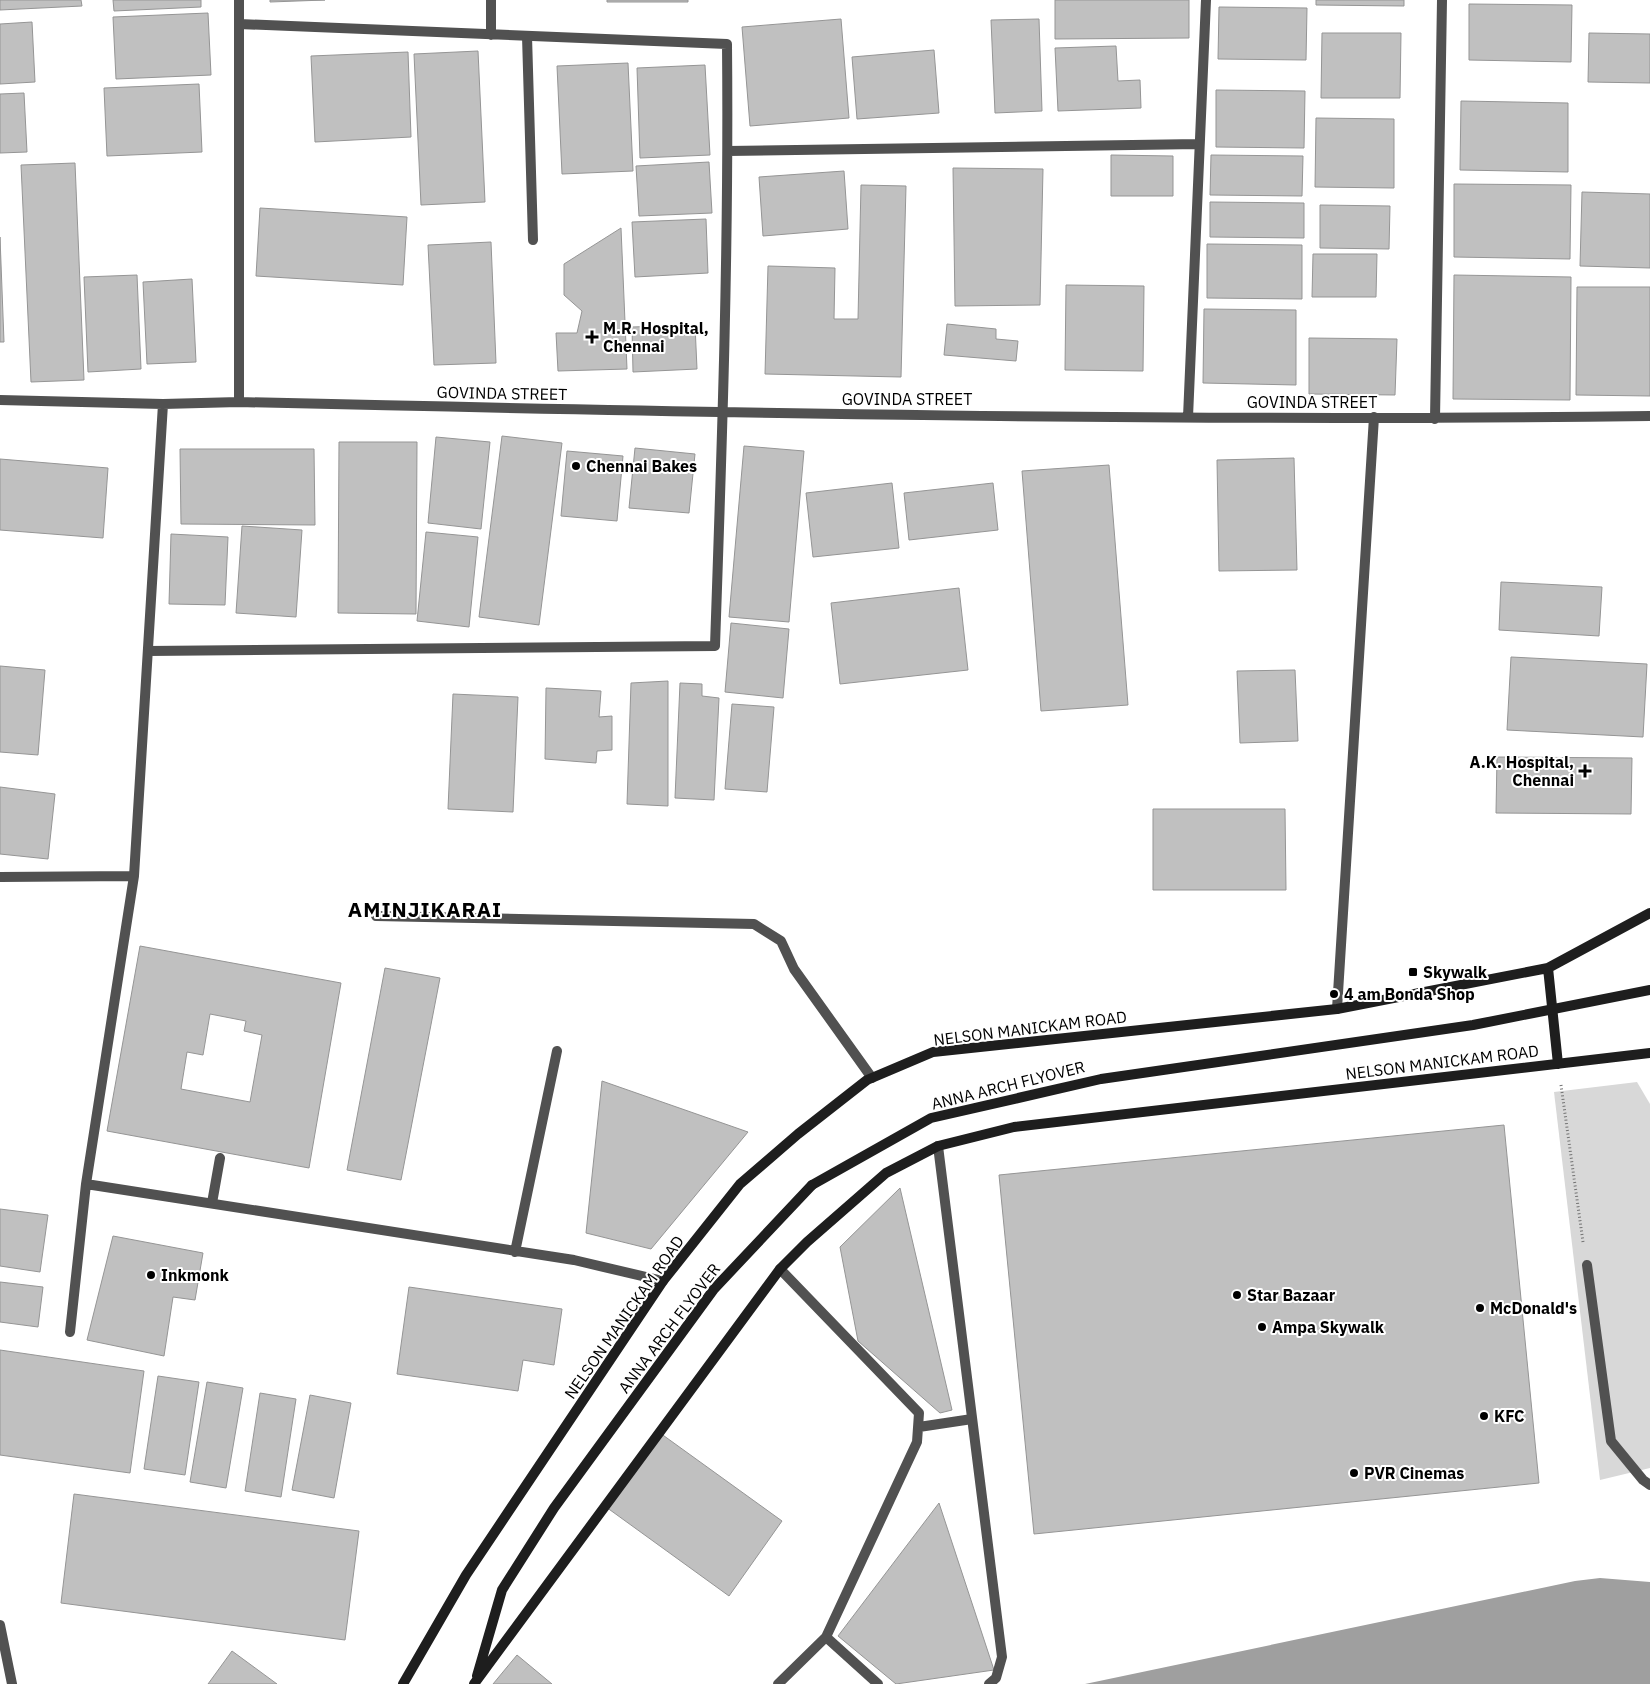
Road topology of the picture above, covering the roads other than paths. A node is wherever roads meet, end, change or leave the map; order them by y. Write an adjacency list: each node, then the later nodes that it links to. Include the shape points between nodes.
1 (239, 0): 5 (street)
2 (491, 0): 6 (street)
3 (1206, 0): 8 (street)
4 (1442, 0): 18 (street)
5 (239, 24): 6 (street); 12 (street)
6 (491, 35): 7 (street)
7 (527, 36): 9 (street, via 727,44); 10 (street)
8 (1199, 144): 9 (street); 16 (street)
9 (728, 151): 14 (street)
10 (533, 240)
11 (0, 400): 13 (street, GOVINDA STREET)
12 (239, 402): 13 (street, GOVINDA STREET); 14 (street, GOVINDA STREET)
13 (163, 404): 19 (street)
14 (723, 413): 16 (street, GOVINDA STREET); 19 (street, via 715,646)
15 (1650, 416): 18 (street, GOVINDA STREET)
16 (1188, 417): 17 (street, GOVINDA STREET)
17 (1374, 417): 18 (street, GOVINDA STREET); 26 (street)
18 (1435, 419)
19 (148, 651): 20 (street)
20 (134, 876): 21 (street); 33 (street)
21 (0, 877)
22 (1650, 913): 24 (main road, NELSON MANICKAM ROAD)
23 (376, 916): 30 (street, via 754,924 780,941 794,969)
24 (1548, 968): 26 (main road, NELSON MANICKAM ROAD); 29 (main road)
25 (1650, 990): 47 (main road, ANNA ARCH FLYOVER, bridge, via 1473,1024 1082,1083 931,1118 812,1185 714,1289 554,1508 502,1590)
26 (1338, 1009): 30 (main road, NELSON MANICKAM ROAD, via 934,1052)
27 (556, 1051): 35 (street)
28 (1650, 1053): 29 (main road, NELSON MANICKAM ROAD)
29 (1558, 1064): 31 (main road, NELSON MANICKAM ROAD, via 1014,1127)
30 (872, 1078): 38 (main road, NELSON MANICKAM ROAD, via 798,1134 740,1184)
31 (938, 1146): 37 (main road, NELSON MANICKAM ROAD, via 886,1173); 40 (street)
32 (220, 1158): 34 (street)
33 (86, 1184): 34 (street); 39 (street)
34 (212, 1203): 35 (street)
35 (516, 1252): 38 (street, via 574,1260)
36 (1586, 1265): 42 (street, via 1611,1441)
37 (780, 1269): 41 (street, via 919,1412); 47 (main road, NELSON MANICKAM ROAD)
38 (663, 1281): 46 (main road, NELSON MANICKAM ROAD, via 466,1575)
39 (70, 1332)
40 (972, 1419): 41 (street); 50 (street, via 1002,1657 996,1678)
41 (919, 1427): 44 (street, via 917,1442)
42 (1650, 1485)
43 (0, 1625): 45 (street)
44 (826, 1637): 48 (street); 49 (street)
45 (12, 1684)
46 (402, 1684)
47 (474, 1684)
48 (778, 1684)
49 (878, 1684)
50 (989, 1684)

